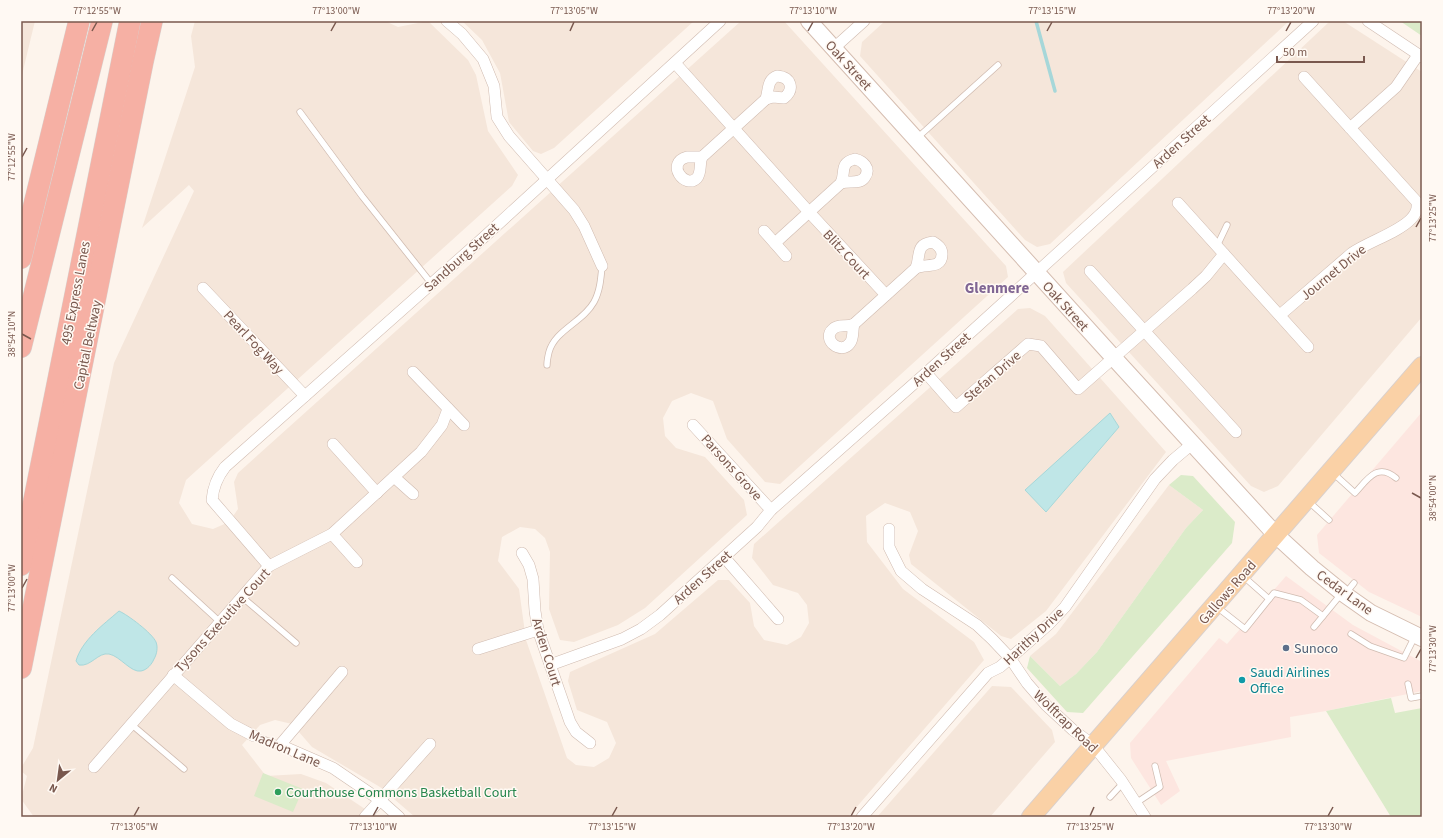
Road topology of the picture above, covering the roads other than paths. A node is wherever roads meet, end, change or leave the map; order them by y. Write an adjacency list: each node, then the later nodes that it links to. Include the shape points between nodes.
1 (79, 21): 31 (highway)
2 (102, 21): 42 (highway)
3 (130, 21): 56 (highway, 495 Express Lanes)
4 (152, 21): 82 (highway, Capital Beltway)
5 (447, 21): 22 (street, via 483,59 494,86 497,117 509,136)
6 (720, 21): 13 (street, Sandburg Street)
7 (809, 21): 11 (street, Oak Street)
8 (864, 21): 11 (street)
9 (1313, 21): 35 (street, Arden Street)
10 (1368, 21): 12 (street)
11 (834, 48): 20 (street, Oak Street)
12 (1420, 56): 19 (street, via 1396,87)
13 (675, 63): 18 (street, Blitz Court); 22 (street, Sandburg Street)
14 (998, 65): 20 (lane)
15 (1304, 77): 19 (street, Journet Drive)
16 (766, 99): 18 (street)
17 (300, 112): 36 (lane)
18 (733, 128): 21 (street); 25 (street, Blitz Court)
19 (1350, 128): 39 (street, Journet Drive, via 1417,202 1418,208 1411,219 1399,228 1352,253)
20 (916, 139): 35 (street, Oak Street)
21 (702, 157)
22 (548, 179): 32 (street, via 584,226); 36 (street, Sandburg Street)
23 (841, 183): 25 (street)
24 (1178, 203): 29 (street)
25 (809, 212): 28 (street); 38 (street, Blitz Court)
26 (1227, 226): 29 (lane)
27 (764, 231): 28 (street)
28 (775, 243): 30 (street)
29 (1220, 250): 39 (street); 41 (street, via 1206,276)
30 (786, 256)
31 (21, 258)
32 (602, 266): 45 (lane, via 600,286 594,302 555,340 549,351)
33 (916, 268): 38 (street)
34 (1090, 271): 41 (street)
35 (1036, 272): 44 (street, Oak Street); 48 (street, Arden Street)
36 (431, 283): 49 (street, Sandburg Street)
37 (203, 288): 49 (street, Pearl Fog Way)
38 (886, 295): 40 (street)
39 (1280, 315): 43 (street)
40 (854, 324)
41 (1144, 331): 44 (street); 53 (street)
42 (21, 347)
43 (1308, 347)
44 (1114, 358): 48 (street, Stefan Drive, via 1078,389 1041,346 1028,344 956,407); 55 (street, Oak Street)
45 (547, 365)
46 (1421, 369): 57 (main road, Gallows Road)
47 (413, 372): 50 (street)
48 (926, 373): 63 (street, Arden Street)
49 (305, 396): 73 (street, Sandburg Street, via 225,467 213,491 212,500)
50 (448, 409): 51 (street); 58 (street, Tysons Executive Court, via 442,425 421,452)
51 (464, 425)
52 (693, 425): 63 (street, Parsons Grove)
53 (1236, 432)
54 (333, 444): 60 (street)
55 (1192, 444): 67 (street, Oak Street); 90 (street, Harithy Drive, via 1155,479 1065,607)
56 (40, 471): 68 (highway); 72 (highway, 495 Express Lanes)
57 (1331, 472): 59 (lane, via 1355,493 1370,476 1379,472 1389,472); 62 (main road, Gallows Road)
58 (394, 478): 60 (street, Tysons Executive Court); 61 (street)
59 (1396, 478)
60 (377, 493): 66 (street, Tysons Executive Court)
61 (413, 494)
62 (1307, 500): 64 (lane); 67 (main road, Gallows Road)
63 (771, 510): 70 (street, Arden Street)
64 (1329, 520)
65 (889, 529): 90 (street, Wolftrap Road, via 889,548 901,571 922,589 977,625)
66 (332, 534): 71 (street); 73 (street, Tysons Executive Court)
67 (1276, 535): 74 (main road, Gallows Road); 76 (street, Cedar Lane, via 1312,568)
68 (21, 538)
69 (522, 553): 85 (street, Arden Court, via 533,579)
70 (724, 556): 81 (street); 91 (street, Arden Street, via 642,629 622,639)
71 (357, 562)
72 (21, 565)
73 (269, 566): 77 (street, Tysons Executive Court)
74 (1242, 575): 78 (lane); 79 (main road, Gallows Road)
75 (172, 578): 83 (lane)
76 (1347, 590): 80 (lane); 87 (street, Cedar Lane, via 1372,612)
77 (242, 597): 83 (street, Tysons Executive Court); 88 (lane)
78 (1269, 599): 79 (lane, via 1245,629); 80 (lane, via 1274,594 1301,600)
79 (1215, 605): 103 (main road, Gallows Road)
80 (1323, 616): 84 (lane)
81 (778, 619)
82 (31, 620): 92 (highway, Capital Beltway); 95 (highway)
83 (220, 622): 94 (street, Tysons Executive Court)
84 (1314, 627)
85 (538, 630): 89 (street); 91 (street, Arden Court)
86 (1351, 634): 87 (lane, via 1370,646 1404,658)
87 (1419, 637)
88 (296, 644)
89 (478, 649)
90 (1010, 658): 103 (street, Wolftrap Road, via 1046,705); 113 (street, Harithy Drive, via 988,673)
91 (550, 665): 100 (street, Arden Court, via 570,722 576,732)
92 (21, 668)
93 (342, 672): 102 (street)
94 (173, 676): 98 (street, Tysons Executive Court); 99 (street, Madron Lane, via 231,724)
95 (21, 682)
96 (1408, 684): 97 (lane, via 1411,698)
97 (1422, 696)
98 (131, 724): 105 (street, Tysons Executive Court); 106 (lane)
99 (254, 736): 102 (lane, Madron Lane)
100 (590, 743)
101 (430, 744): 109 (street)
102 (280, 745): 109 (street, Madron Lane, via 333,768)
103 (1093, 745): 107 (street, Wolftrap Road); 114 (main road, Gallows Road)
104 (1155, 766): 110 (lane, via 1160,787)
105 (94, 767)
106 (184, 769)
107 (1123, 784): 108 (lane); 110 (street, Wolftrap Road)
108 (1110, 797)
109 (380, 800): 111 (street); 112 (street, Madron Lane)
110 (1136, 803): 115 (street, Wolftrap Road)
111 (365, 817)
112 (399, 817)
113 (862, 817)
114 (1031, 817)
115 (1145, 817)

